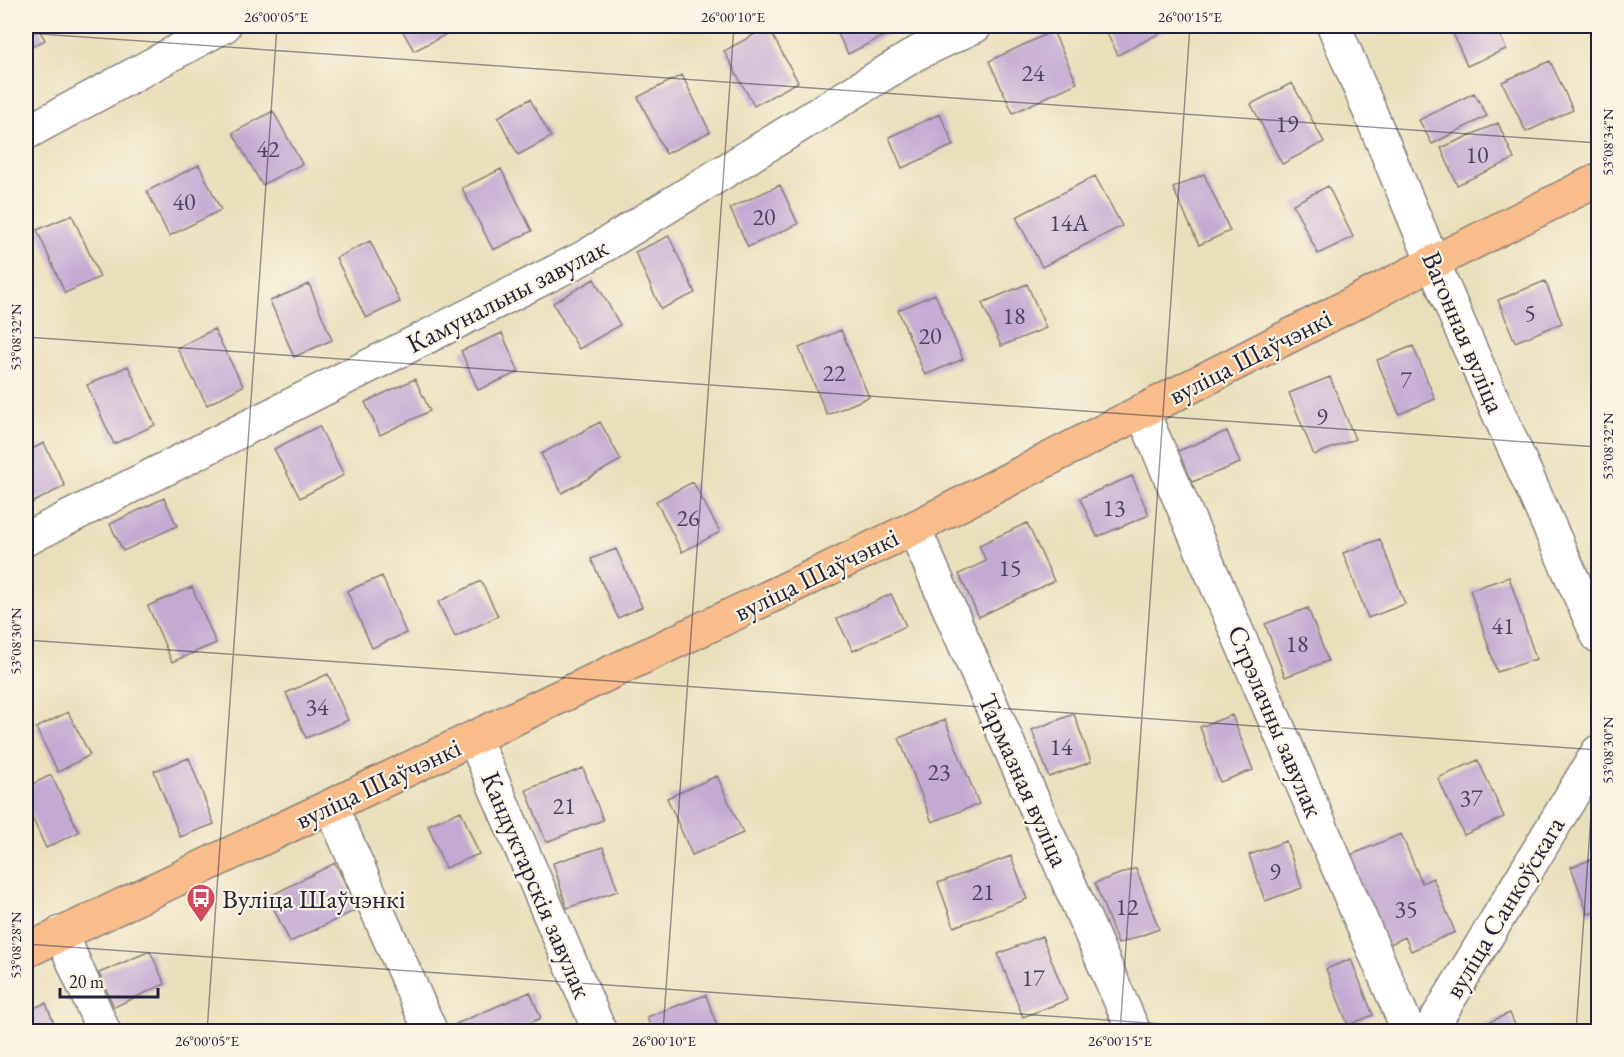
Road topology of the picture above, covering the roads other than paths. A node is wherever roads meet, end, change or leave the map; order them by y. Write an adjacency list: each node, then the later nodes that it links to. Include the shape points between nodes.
1 (224, 26): 4 (street)
2 (975, 26): 9 (street, Камунальны завулак, via 919,52 585,257)
3 (1334, 26): 6 (street, Вагонная вуліца)
4 (26, 133)
5 (1599, 180): 6 (main road, вуліца Шаўчэнкі)
6 (1434, 262): 7 (main road, вуліца Шаўчэнкі); 10 (street, Вагонная вуліца)
7 (1142, 411): 8 (main road, вуліца Шаўчэнкі); 20 (street, Стрэлачны завулак)
8 (914, 528): 11 (main road, вуліца Шаўчэнкі); 19 (street, Тармазная вуліца)
9 (26, 539)
10 (1599, 636)
11 (474, 738): 13 (main road, вуліца Шаўчэнкі); 18 (street, Кандуктарскія завулак)
12 (1599, 753): 21 (street, вуліца Санкоўскага)
13 (331, 806): 14 (main road, вуліца Шаўчэнкі); 17 (street)
14 (61, 933): 15 (main road, вуліца Шаўчэнкі); 16 (street)
15 (26, 951)
16 (104, 1032)
17 (431, 1032)
18 (600, 1032)
19 (1134, 1032)
20 (1409, 1032)
21 (1429, 1032)

